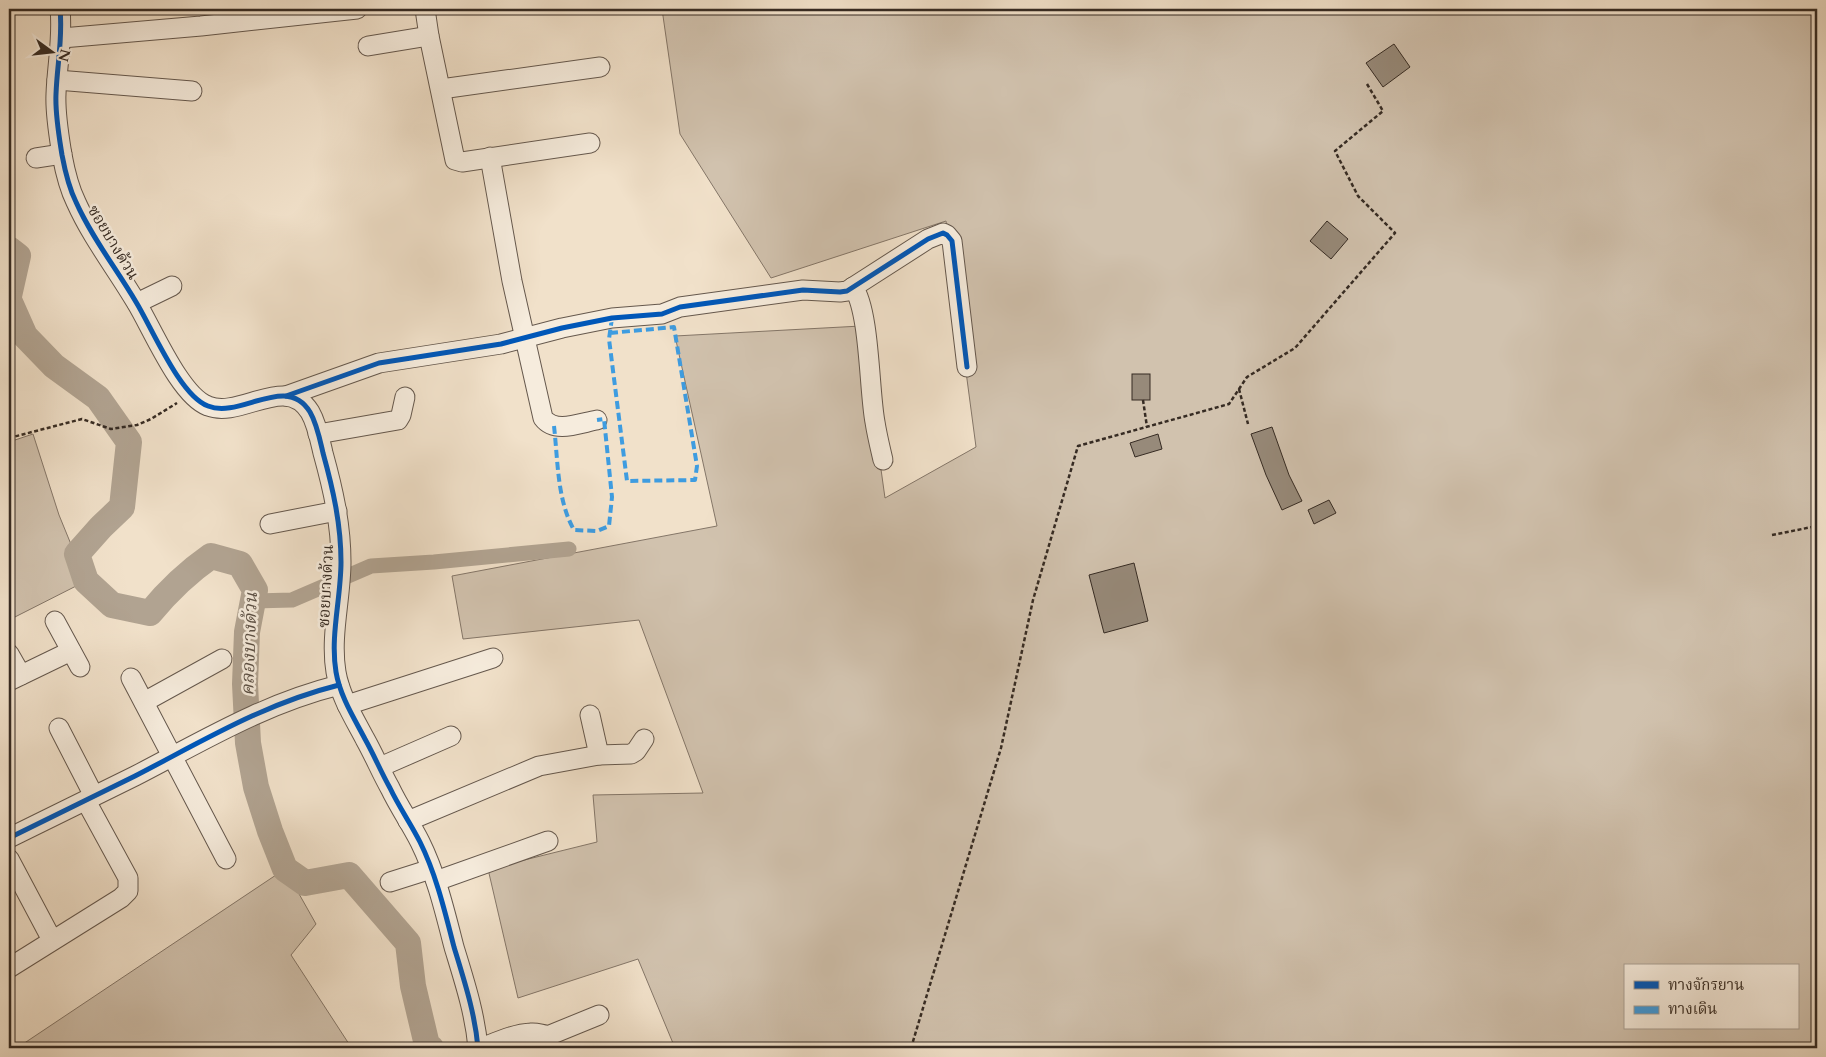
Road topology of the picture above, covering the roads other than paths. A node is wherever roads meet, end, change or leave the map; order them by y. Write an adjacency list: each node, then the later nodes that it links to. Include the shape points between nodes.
1 (60, 9): 4 (street, ซอยบางด้วน)
2 (357, 9): 4 (street)
3 (427, 24): 5 (street); 8 (street)
4 (62, 38): 7 (street, ซอยบางด้วน)
5 (368, 46)
6 (600, 67): 8 (street)
7 (57, 80): 9 (street); 11 (street, ซอยบางด้วน, via 57,120)
8 (441, 89): 12 (street, via 456,160 462,162)
9 (192, 91)
10 (590, 143): 12 (street)
11 (62, 154): 13 (street); 16 (street, ซอยบางด้วน, via 75,201 93,236)
12 (490, 157): 17 (street)
13 (36, 158)
14 (172, 286): 16 (street)
15 (853, 287): 17 (street, via 840,292 803,290 680,307 662,314 612,318); 18 (street, via 928,239 943,233 948,235 952,241); 23 (street, via 863,313 875,423)
16 (137, 303): 19 (street, ซอยบางด้วน, via 184,385 200,403 222,410 274,396)
17 (525, 337): 19 (street, via 501,344 379,363); 21 (street, via 546,422 566,426)
18 (967, 367)
19 (286, 396): 22 (street, ซอยบางด้วน, via 305,404)
20 (405, 397): 22 (street, via 398,420)
21 (597, 420)
22 (318, 434): 24 (street, ซอยบางด้วน)
23 (883, 460)
24 (337, 511): 25 (street); 32 (street, ซอยบางด้วน, via 341,563 335,655)
25 (270, 524)
26 (54, 621): 30 (street, via 76,659)
27 (9, 654): 30 (street)
28 (493, 658): 34 (street)
29 (222, 659): 33 (street)
30 (15, 678)
31 (131, 678): 33 (street)
32 (339, 685): 34 (street, ซอยบางด้วน); 40 (street, via 256,713)
33 (144, 702): 40 (street)
34 (347, 705): 41 (street, ซอยบางด้วน)
35 (590, 716): 39 (street)
36 (58, 728): 42 (street)
37 (451, 736): 41 (street)
38 (644, 739): 39 (street, via 631,754)
39 (599, 755): 43 (street, via 539,766)
40 (171, 756): 42 (street); 47 (street)
41 (380, 767): 43 (street, ซอยบางด้วน)
42 (90, 798): 44 (street); 50 (street, via 128,878 128,891)
43 (408, 821): 48 (street, ซอยบางด้วน)
44 (9, 838)
45 (548, 840): 48 (street)
46 (9, 859): 50 (street)
47 (226, 859)
48 (433, 875): 49 (street); 53 (street, ซอยบางด้วน, via 473,1013)
49 (390, 882)
50 (52, 940): 51 (street)
51 (9, 968)
52 (599, 1015): 53 (street, via 550,1035 535,1032 516,1034)
53 (479, 1048)

